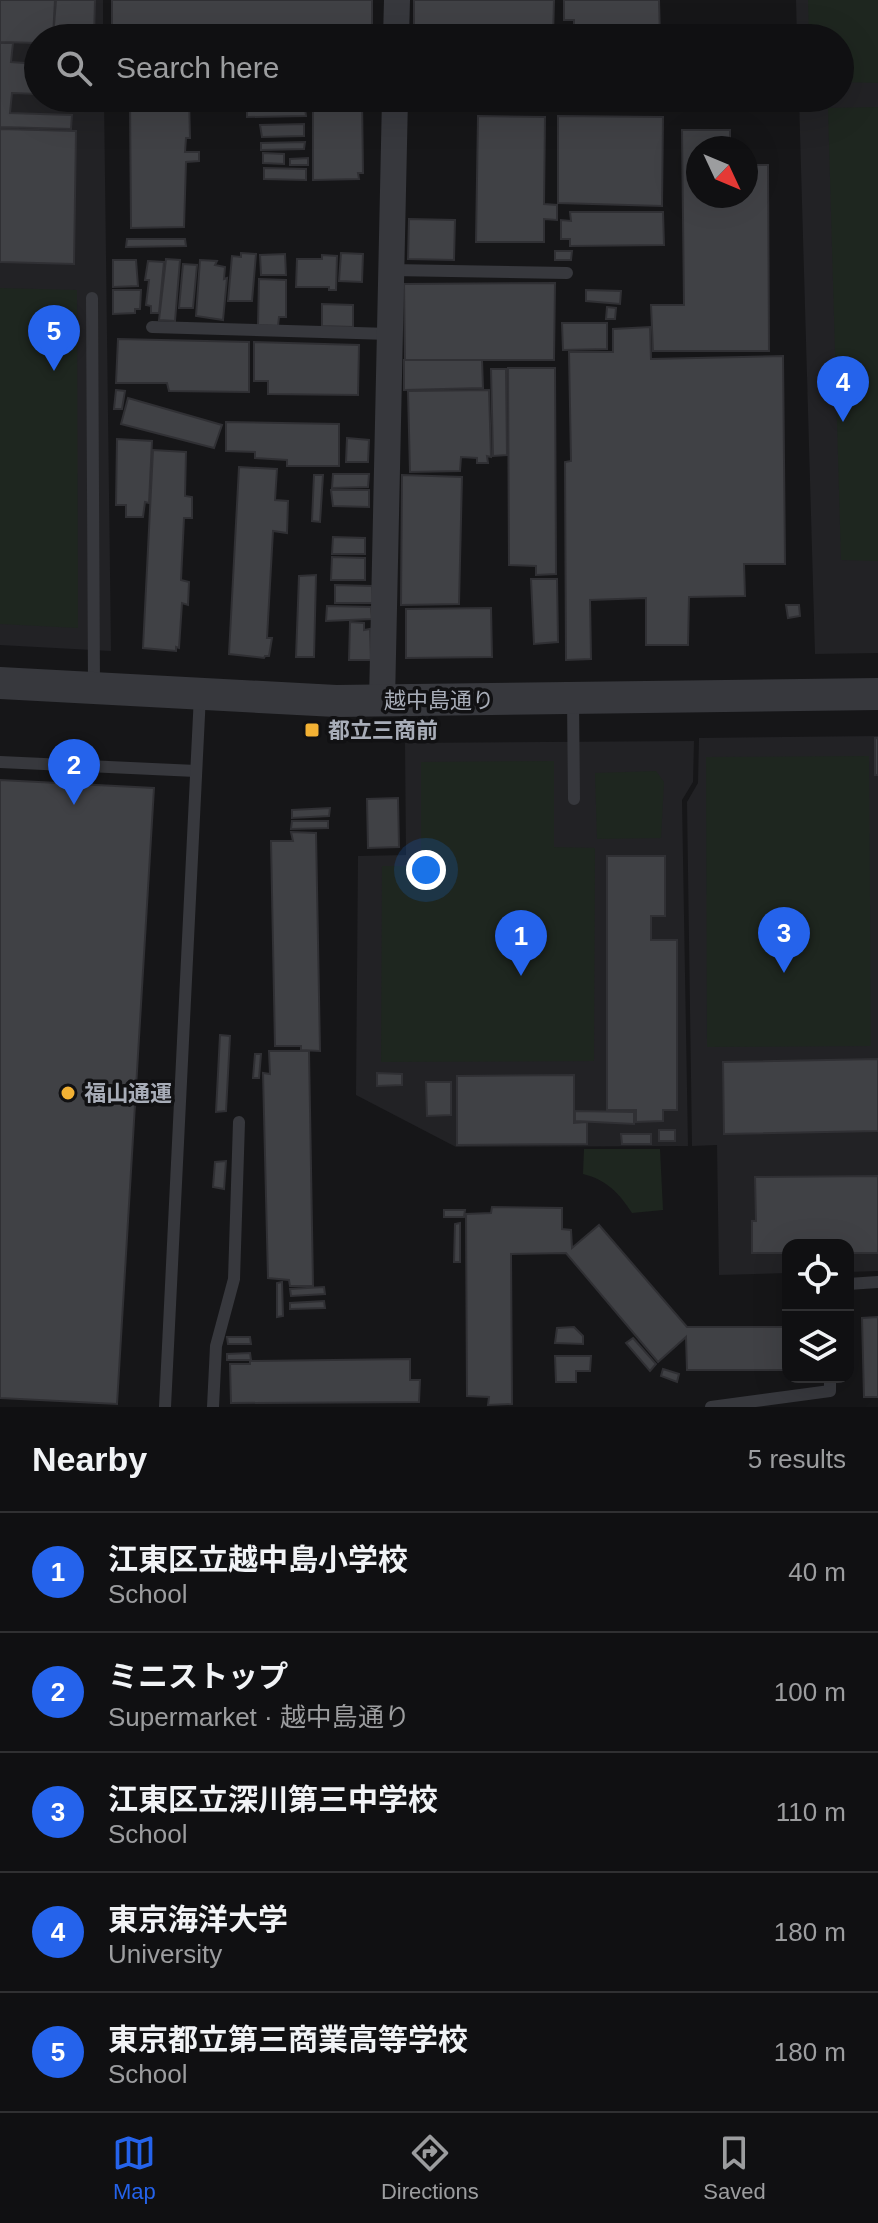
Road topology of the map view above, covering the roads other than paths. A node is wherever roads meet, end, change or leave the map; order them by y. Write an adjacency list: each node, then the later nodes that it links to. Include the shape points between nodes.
1 (397, 0): 2 (street)
2 (396, 24)
3 (395, 112): 4 (street)
4 (391, 270): 5 (lane); 8 (street)
5 (567, 273)
6 (92, 298): 10 (lane)
7 (152, 327): 8 (lane)
8 (390, 334): 14 (street)
9 (0, 683): 10 (street, 越中島通り)
10 (94, 688): 12 (street, 越中島通り)
11 (878, 694): 13 (street, 越中島通り)
12 (200, 695): 14 (street, 越中島通り); 16 (lane)
13 (573, 699): 14 (street, 越中島通り); 17 (lane)
14 (382, 701)
15 (0, 762): 16 (lane)
16 (196, 771): 22 (lane)
17 (574, 799)
18 (239, 1122): 23 (lane, via 234,1279 216,1346)
19 (878, 1282): 20 (lane)
20 (854, 1284)
21 (830, 1383): 24 (lane, via 830,1391)
22 (165, 1407)
23 (213, 1407)
24 (711, 1407)

